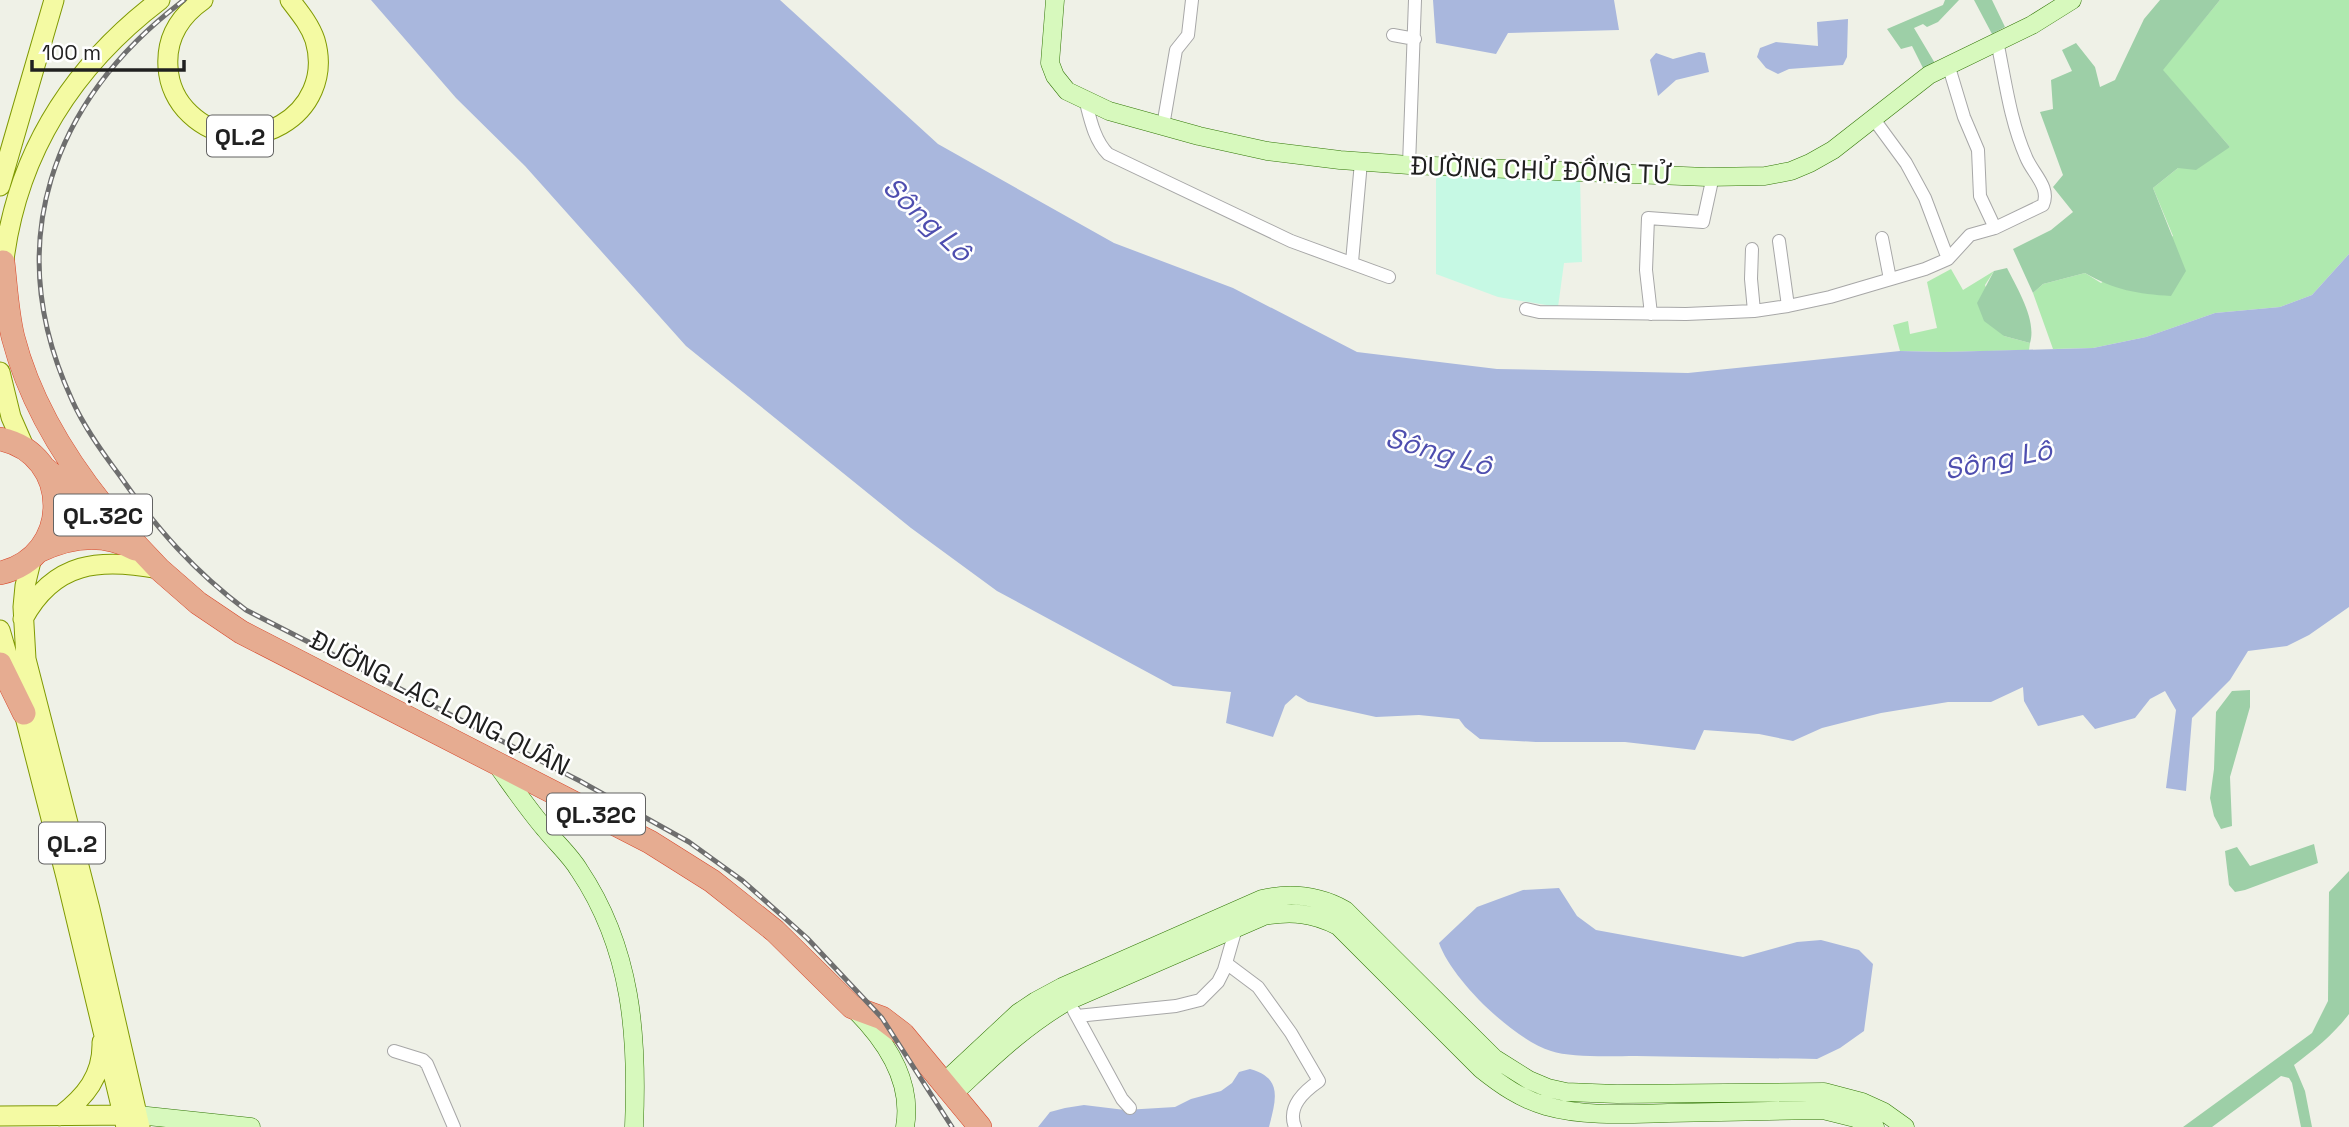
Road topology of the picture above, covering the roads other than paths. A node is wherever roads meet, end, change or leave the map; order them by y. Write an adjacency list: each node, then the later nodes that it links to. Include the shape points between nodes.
1 (54, 0): 19 (main road)
2 (160, 0): 25 (main road, via 99,54 46,129 19,185)
3 (203, 0): 4 (main road, QL.2, via 181,19 171,40 172,86 198,122 220,133 243,136 267,132 288,121 304,105 314,84 318,61 314,38)
4 (290, 0)
5 (1055, 0): 13 (main road, ĐƯỜNG CHỬ ĐỒNG TỬ, via 1051,64 1068,91)
6 (1192, 0): 15 (street, via 1188,36 1177,50)
7 (1415, 0): 10 (street)
8 (2072, 0): 11 (main road, ĐƯỜNG CHỬ ĐỒNG TỬ)
9 (1393, 35): 10 (street)
10 (1415, 39): 17 (street)
11 (1997, 41): 12 (main road, ĐƯỜNG CHỬ ĐỒNG TỬ); 20 (street, via 2026,158 2047,197 2043,205)
12 (1948, 64): 14 (main road, ĐƯỜNG CHỬ ĐỒNG TỬ); 20 (street, via 1978,150 1980,195)
13 (1085, 99): 15 (main road, ĐƯỜNG CHỬ ĐỒNG TỬ); 26 (street, via 1093,129 1108,154 1291,241)
14 (1873, 118): 18 (main road, ĐƯỜNG CHỬ ĐỒNG TỬ, via 1833,150 1791,171); 24 (street, via 1925,198)
15 (1163, 126): 16 (main road, ĐƯỜNG CHỬ ĐỒNG TỬ, via 1267,151)
16 (1361, 162): 17 (main road, ĐƯỜNG CHỬ ĐỒNG TỬ); 26 (street)
17 (1409, 165): 18 (main road, ĐƯỜNG CHỬ ĐỒNG TỬ)
18 (1713, 176): 33 (street, via 1703,222 1648,218 1646,270)
19 (0, 186)
20 (1995, 228): 24 (street, via 1970,235)
21 (1882, 238): 28 (street)
22 (1779, 241): 30 (street)
23 (1752, 249): 32 (street)
24 (1948, 259): 28 (street)
25 (3, 262): 29 (main road); 38 (highway, via 13,334 33,393 68,457)
26 (1352, 262): 27 (street)
27 (1389, 277)
28 (1890, 279): 30 (street)
29 (0, 303)
30 (1787, 306): 32 (street)
31 (1526, 309): 33 (street)
32 (1754, 311): 33 (street)
33 (1651, 314)
34 (0, 372): 36 (main road, QL.2)
35 (0, 439): 36 (highway, QL.2)
36 (25, 449): 37 (highway, QL.2)
37 (43, 467): 38 (highway, ĐƯỜNG LẠC LONG QUÂN / QL.32C); 39 (highway, QL.2, via 53,487 55,509 51,531)
38 (125, 533): 40 (highway, ĐƯỜNG LẠC LONG QUÂN / QL.32C)
39 (36, 554): 40 (highway, ĐƯỜNG LẠC LONG QUÂN / QL.32C, via 76,538 107,539 134,548); 41 (highway, ĐƯỜNG LẠC LONG QUÂN); 42 (main road, QL.2, via 25,586)
40 (159, 569): 42 (main road, via 94,564 74,569 42,591); 46 (highway, ĐƯỜNG LẠC LONG QUÂN / QL.32C, via 198,603 252,638)
41 (0, 573)
42 (22, 620): 59 (main road, QL.2, via 28,671)
43 (0, 630): 45 (main road, QL.2)
44 (0, 664): 45 (highway)
45 (24, 713): 52 (main road, QL.2)
46 (495, 762): 50 (highway, ĐƯỜNG LẠC LONG QUÂN / QL.32C, via 650,842 712,881 775,931); 62 (main road, via 591,888 613,940 629,992 636,1044)
47 (1236, 928): 48 (main road); 49 (street); 58 (main road, via 1293,912 1338,926 1501,1085 1544,1105)
48 (1142, 959): 51 (main road); 54 (main road, via 1036,1001 1018,1013); 67 (main road, via 1262,899 1296,894 1313,897 1345,910 1494,1058 1538,1084 1566,1092 1617,1094 1824,1092 1873,1107)
49 (1226, 963): 51 (street, via 1217,982 1200,1000 1176,1006); 65 (street, via 1258,988 1319,1081 1296,1103)
50 (852, 1007): 54 (highway, ĐƯỜNG LẠC LONG QUÂN / QL.32C, via 882,1018 903,1034); 63 (main road, via 883,1043 899,1071 906,1090)
51 (1073, 1009): 54 (main road, via 1038,1018); 55 (street)
52 (99, 1010): 57 (main road, via 102,1047 98,1072 79,1101); 59 (main road, QL.2)
53 (394, 1051): 61 (street, via 423,1060)
54 (948, 1088): 64 (highway, ĐƯỜNG LẠC LONG QUÂN / QL.32C)
55 (1130, 1108)
56 (0, 1116): 57 (main road)
57 (60, 1116): 59 (main road)
58 (1616, 1120): 66 (main road, via 1823,1110)
59 (139, 1122): 60 (main road)
60 (251, 1127)
61 (453, 1127)
62 (634, 1127)
63 (905, 1127)
64 (980, 1127)
65 (1295, 1127)
66 (1875, 1127)
67 (1905, 1127)

